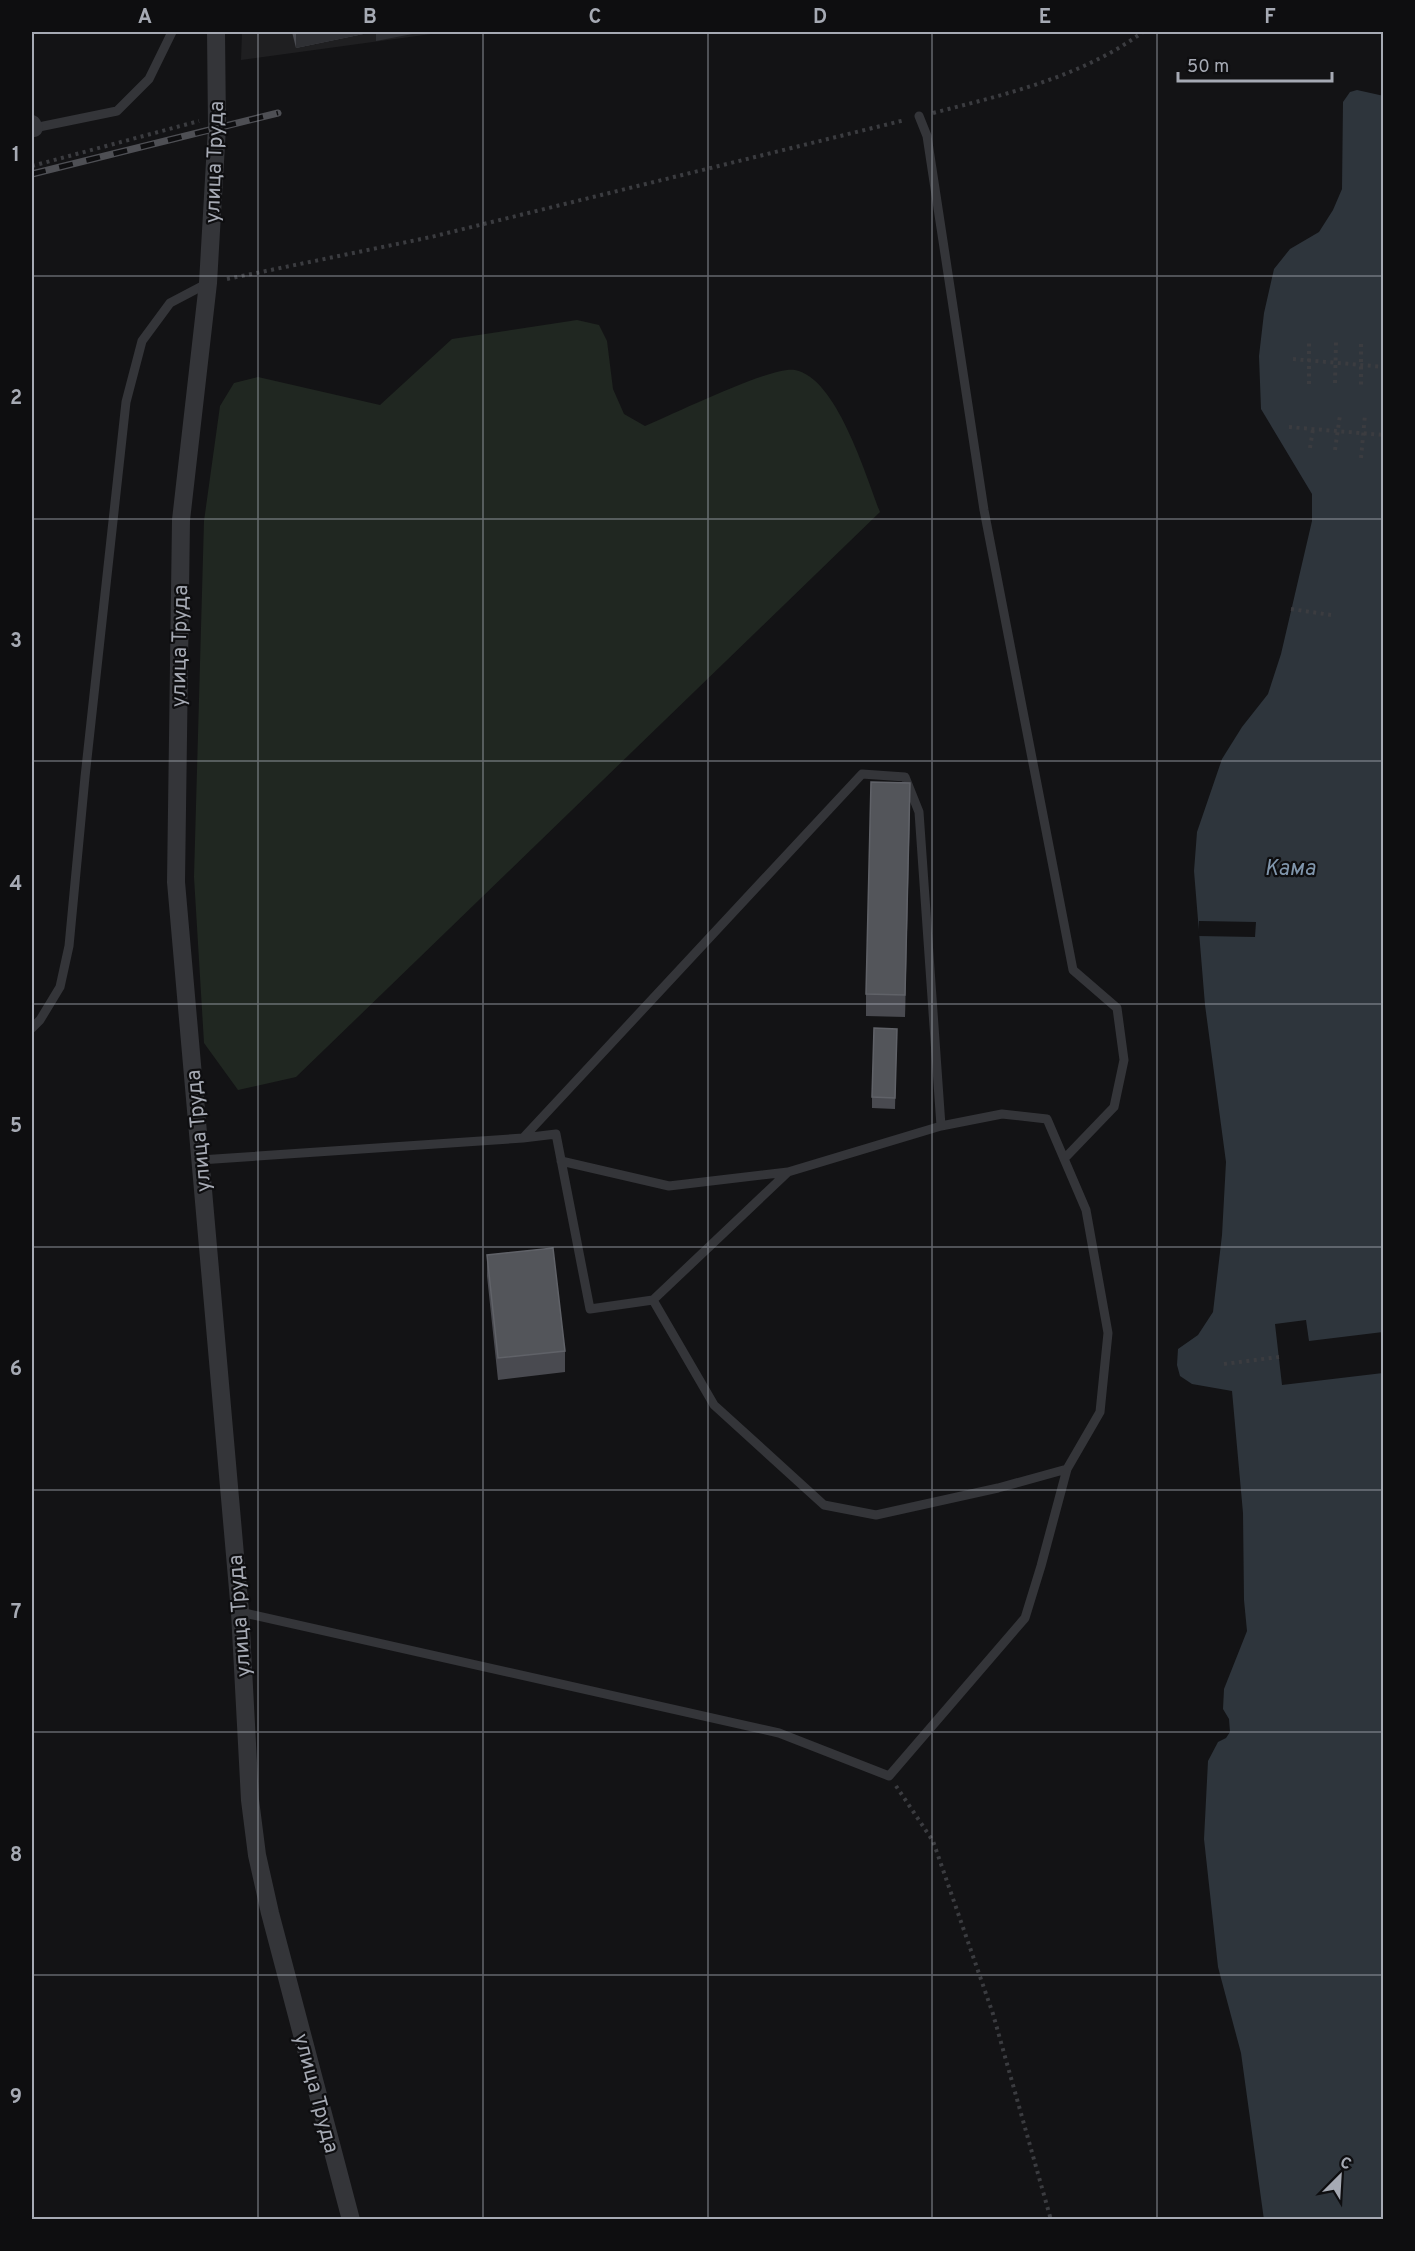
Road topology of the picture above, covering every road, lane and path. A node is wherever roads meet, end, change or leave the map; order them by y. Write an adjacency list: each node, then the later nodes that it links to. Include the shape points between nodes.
1 (172, 32): 6 (lane, via 149,79 117,111)
2 (216, 32): 4 (street, улица Труда)
3 (1143, 32): 5 (path, via 1055,80)
4 (217, 116): 7 (path); 8 (street, улица Труда)
5 (919, 116): 8 (path, via 431,237); 36 (lane, via 927,136 984,510 1073,970 1117,1008 1124,1060 1114,1107)
6 (33, 126)
7 (32, 166)
8 (208, 284): 32 (lane, via 170,303 142,341 126,402 69,946 60,987); 35 (street, улица Труда, via 181,520 176,882)
9 (1309, 341): 13 (path)
10 (1336, 342): 14 (path)
11 (1361, 344): 15 (path)
12 (1293, 359): 13 (path)
13 (1310, 361): 14 (path); 18 (path)
14 (1337, 363): 15 (path); 17 (path)
15 (1362, 365): 16 (path); 19 (path)
16 (1383, 367)
17 (1335, 382)
18 (1309, 384)
19 (1361, 385)
20 (1340, 415): 24 (path)
21 (1365, 416): 25 (path)
22 (1289, 427): 23 (path)
23 (1312, 429): 24 (path); 27 (path)
24 (1338, 431): 25 (path); 28 (path)
25 (1363, 434): 26 (path); 29 (path)
26 (1383, 435)
27 (1310, 448)
28 (1335, 450)
29 (1361, 458)
30 (1291, 609): 31 (path)
31 (1331, 615)
32 (32, 1028)
33 (940, 1126): 34 (lane, via 919,812 905,777 862,774); 36 (lane, via 1002,1114 1047,1119); 38 (lane)
34 (523, 1138): 35 (lane); 37 (lane, via 556,1134)
35 (200, 1160): 43 (street, улица Труда)
36 (1064, 1160): 42 (lane, via 1086,1210 1108,1334 1100,1412)
37 (561, 1161): 38 (lane, via 669,1186); 39 (lane, via 590,1309)
38 (788, 1172): 39 (lane)
39 (653, 1300): 42 (lane, via 714,1405 824,1506 876,1515)
40 (1279, 1357): 41 (path)
41 (1224, 1364)
42 (1066, 1469): 44 (lane, via 1025,1618)
43 (240, 1612): 44 (lane, via 779,1732); 45 (street, улица Труда, via 250,1800 257,1855)
44 (889, 1776): 46 (path, via 933,1841 993,2014)
45 (351, 2220)
46 (1051, 2220)

